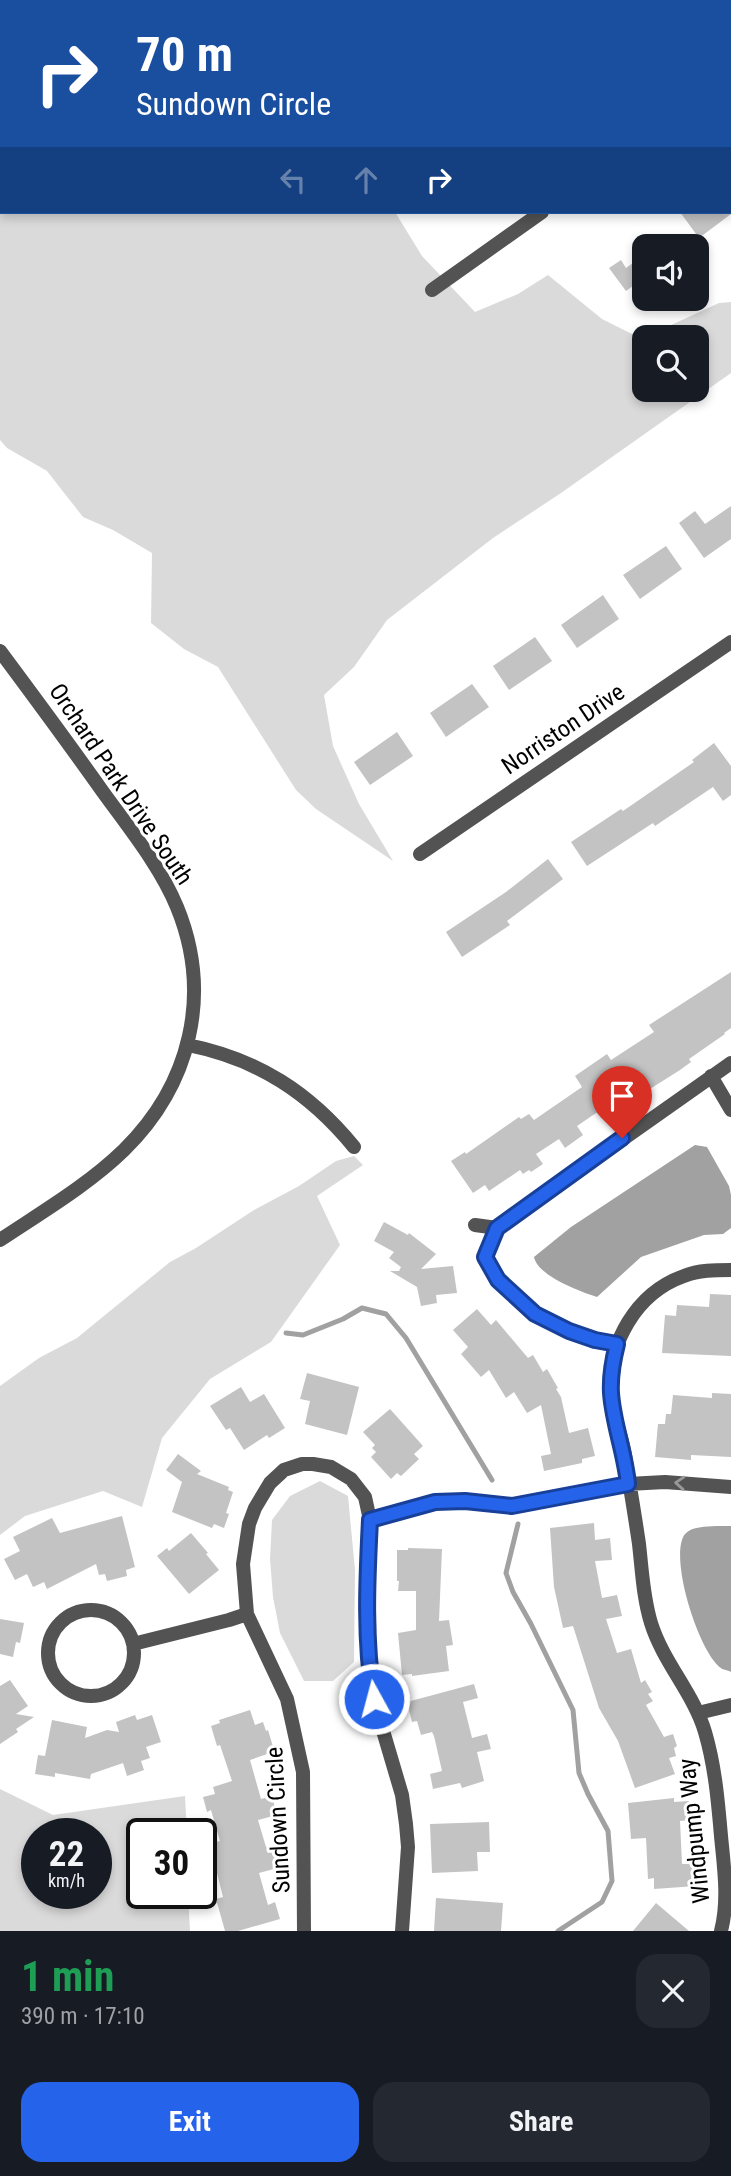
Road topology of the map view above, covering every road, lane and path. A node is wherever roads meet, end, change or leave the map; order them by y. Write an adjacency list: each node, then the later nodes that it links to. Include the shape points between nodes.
1 (539, 214): 2 (street)
2 (432, 290)
3 (731, 642): 5 (street, Norriston Drive)
4 (0, 651): 6 (street, Orchard Park Drive South, via 171,894 192,962)
5 (420, 854)
6 (188, 1045): 10 (street, via 233,1058 290,1086 323,1112); 13 (street, Orchard Park Drive South, via 172,1087 131,1143 98,1173)
7 (731, 1063): 8 (street)
8 (711, 1076): 9 (street); 12 (street)
9 (731, 1110)
10 (354, 1147)
11 (475, 1226): 12 (street)
12 (497, 1228): 15 (street, via 485,1257 498,1280 535,1314 569,1331)
13 (0, 1240)
14 (731, 1270): 15 (street, Windpump Way, via 683,1276 660,1289 635,1312)
15 (617, 1344): 16 (street, Windpump Way, via 611,1393)
16 (628, 1484): 17 (street, one-way to 16); 18 (street, via 512,1506 435,1502); 22 (street, Windpump Way, via 652,1625)
17 (731, 1487)
18 (370, 1520): 19 (street, Sundown Circle, via 365,1497 343,1472 302,1464 276,1475 255,1508 247,1535 243,1564); 24 (street, Sundown Circle, via 370,1679 402,1795 408,1847)
19 (247, 1614): 20 (street); 23 (street, Sundown Circle, via 287,1699 296,1733 303,1772)
20 (133, 1644): 20 (street, via 120,1621 110,1614 85,1611 72,1614 56,1628 48,1658 63,1685 73,1692 97,1695 127,1676)
21 (731, 1705): 22 (street)
22 (698, 1713): 25 (street, Windpump Way, via 717,1791 726,1882)
23 (304, 1931)
24 (402, 1931)
25 (721, 1931)

